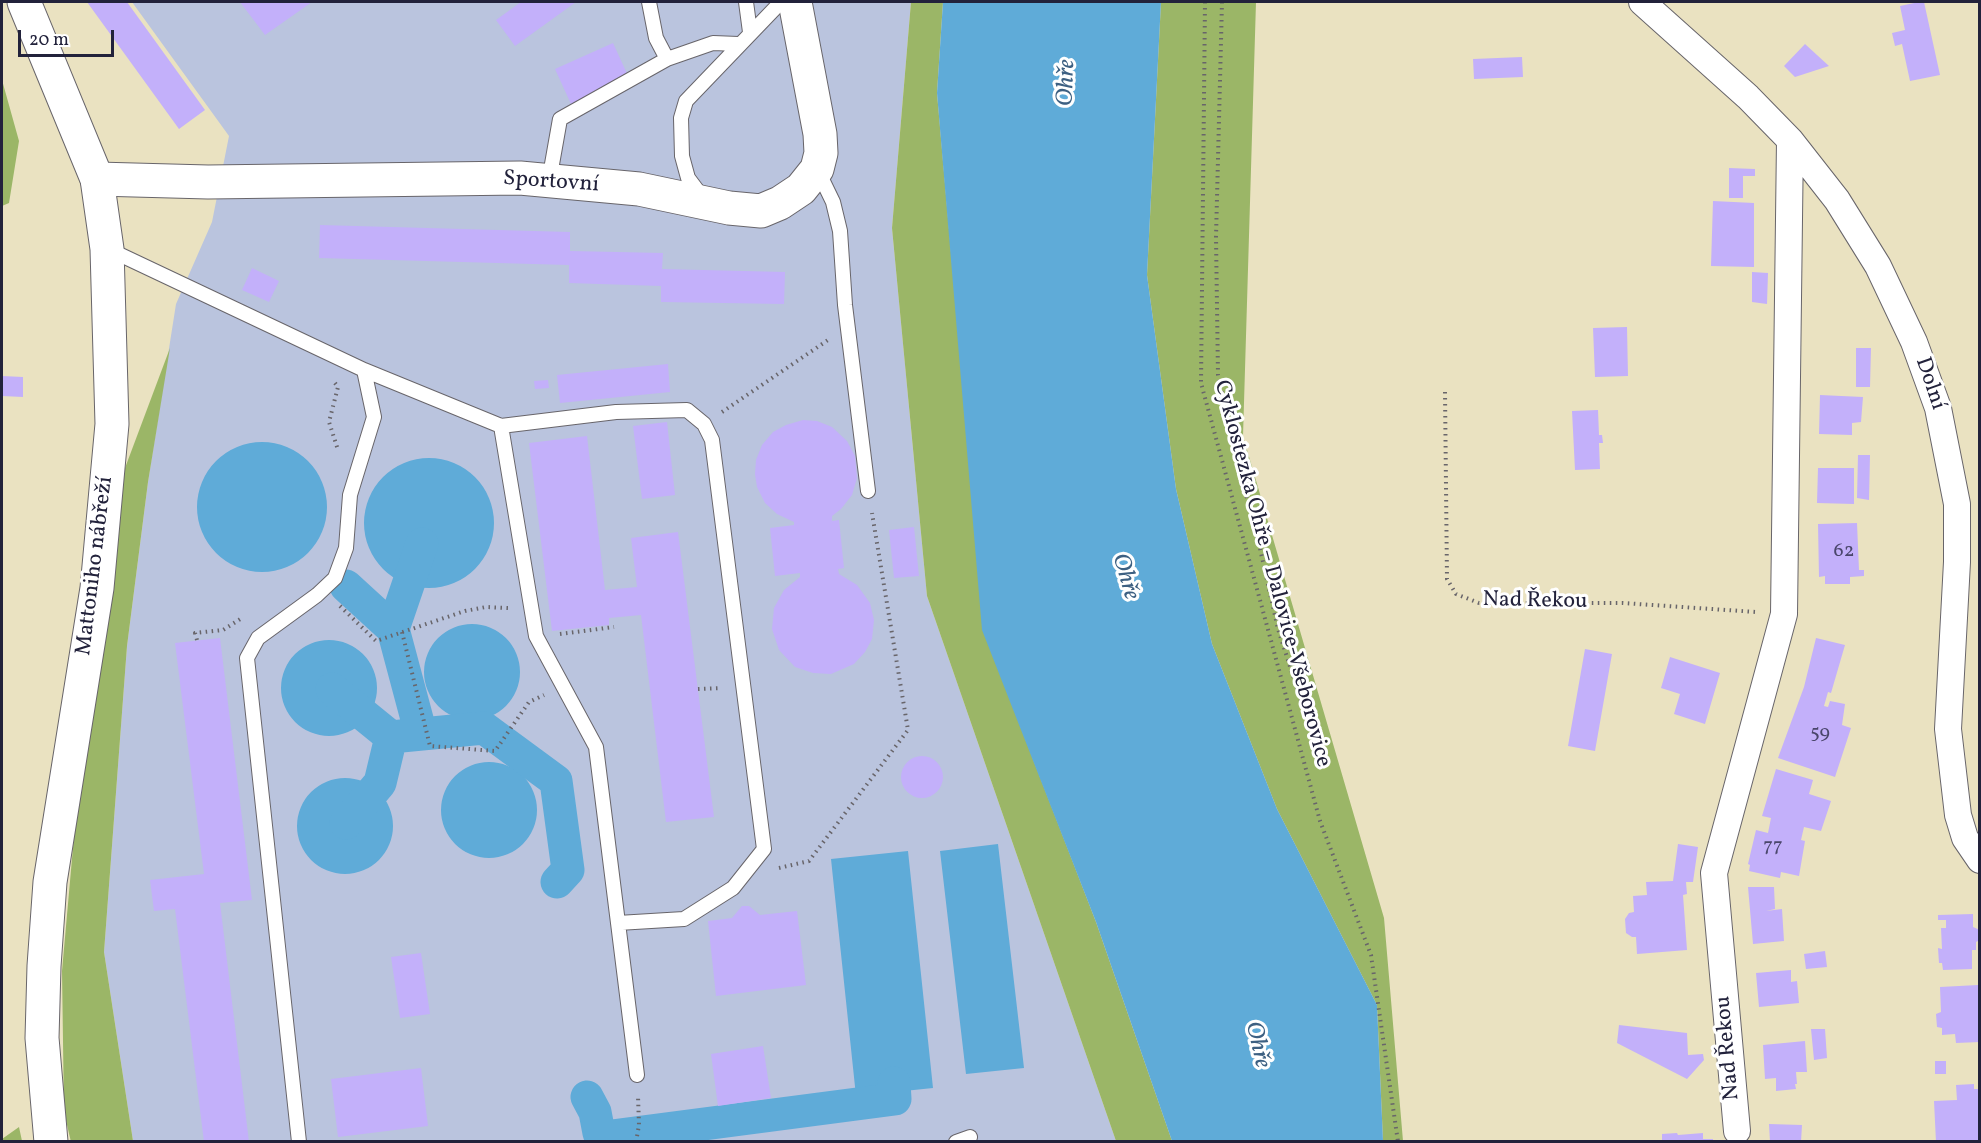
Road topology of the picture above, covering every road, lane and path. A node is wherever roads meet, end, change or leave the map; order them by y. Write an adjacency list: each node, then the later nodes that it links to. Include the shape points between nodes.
1 (24, 2): 14 (main road, Mattoniho nábřeží)
2 (649, 2): 11 (lane, via 656,38)
3 (746, 2): 9 (lane)
4 (781, 2): 9 (lane)
5 (795, 2): 13 (main road, via 820,134)
6 (1205, 2): 43 (path, Cyklostezka Ohře – Dalovice-Všeborovice, via 1200,383 1320,821 1371,955)
7 (1222, 2): 34 (path, via 1216,237 1218,375 1278,629)
8 (1642, 2): 12 (street, Dolní)
9 (750, 32): 10 (lane)
10 (738, 44): 11 (lane, via 713,43); 16 (lane, via 686,101 681,118 682,156 688,178)
11 (667, 59): 15 (lane, via 560,119)
12 (1790, 140): 28 (street, Nad Řekou); 35 (street, Dolní, via 1837,200 1878,266 1914,342 1938,408 1957,504 1948,729 1958,815 1965,838)
13 (817, 169): 16 (main road, Sportovní, via 801,189 761,211); 18 (lane, via 833,202 840,231)
14 (97, 179): 15 (main road, Sportovní); 17 (main road, Mattoniho nábřeží)
15 (549, 181): 16 (main road, Sportovní, via 639,189)
16 (710, 204)
17 (107, 249): 19 (lane); 40 (main road, Mattoniho nábřeží, via 111,436 97,588 50,882 44,966 42,1038)
18 (848, 326): 22 (path); 25 (lane)
19 (320, 349): 20 (lane); 24 (path, via 319,363 338,387 329,422)
20 (364, 370): 23 (lane); 26 (lane, via 374,417 350,495 346,548 335,578)
21 (1445, 392): 28 (path, Nad Řekou, via 1447,579 1456,594 1479,603 1623,603)
22 (704, 424): 23 (lane, via 687,410 616,412); 36 (lane, via 712,440 764,849)
23 (501, 426): 29 (lane)
24 (339, 451)
25 (868, 491): 36 (path, via 908,730 809,861)
26 (317, 594): 31 (path, via 327,607 335,602 376,641); 41 (lane, via 258,638 247,658)
27 (249, 613): 32 (path, via 223,630 195,633)
28 (1784, 614): 39 (street, Nad Řekou, via 1714,873)
29 (534, 622): 30 (path, via 552,635); 31 (path, via 511,608 486,607); 33 (lane, via 536,636)
30 (614, 627)
31 (402, 632): 33 (path, via 430,746 495,751 530,702)
32 (196, 640)
33 (562, 685): 37 (lane, via 596,747)
34 (1316, 747)
35 (1980, 860)
36 (743, 876): 37 (lane, via 733,888 684,919)
37 (618, 923): 38 (lane)
38 (638, 1075): 42 (path)
39 (1737, 1131)
40 (51, 1142)
41 (299, 1142)
42 (636, 1142)
43 (1398, 1142)

